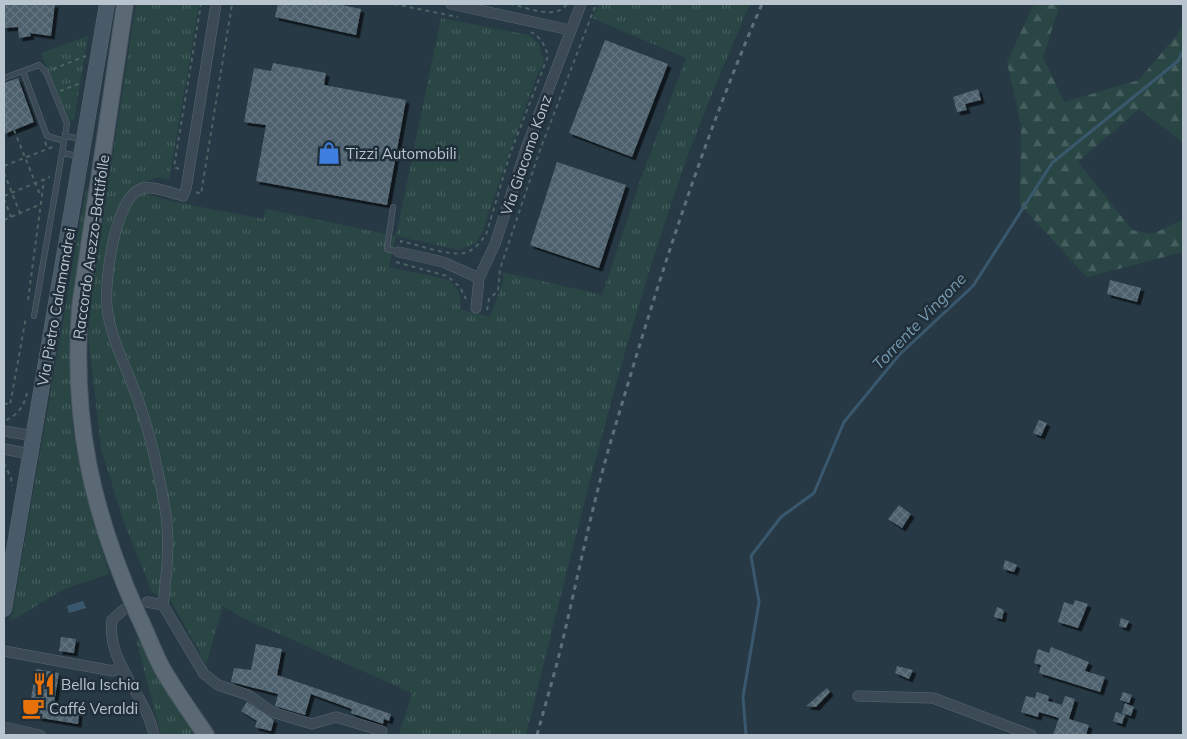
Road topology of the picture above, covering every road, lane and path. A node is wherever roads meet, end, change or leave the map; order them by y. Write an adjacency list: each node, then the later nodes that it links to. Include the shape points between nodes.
1 (107, 4): 23 (main road, Via Pietro Calamandrei)
2 (125, 4): 66 (main road, Raccordo Arezzo-Battifolle, via 80,307 77,346 82,437 90,480 118,570 162,668)
3 (216, 4): 56 (street, via 186,190 183,196 141,188 131,196 119,219 106,288 111,324 139,401 164,504 168,558)
4 (232, 4): 20 (path)
5 (394, 4): 11 (path)
6 (451, 4): 12 (street)
7 (510, 4): 8 (path, via 547,12 558,11)
8 (567, 4)
9 (581, 4): 12 (street, Via Giacomo Konz)
10 (596, 4): 45 (path, via 537,158 500,269 498,291 489,299 486,311)
11 (462, 18)
12 (570, 30): 43 (street, Via Giacomo Konz, via 495,244)
13 (531, 32): 42 (path, via 539,37 548,56 510,154 486,235 466,253 402,241)
14 (88, 55): 16 (path)
15 (23, 71): 16 (lane, via 38,65); 17 (lane); 22 (lane, via 47,136)
16 (46, 72): 19 (lane)
17 (4, 78)
18 (84, 82): 19 (path)
19 (54, 93): 22 (lane, via 67,124)
20 (212, 120)
21 (14, 130): 27 (path)
22 (64, 138): 23 (lane); 25 (lane)
23 (85, 139): 26 (main road, Via Pietro Calamandrei)
24 (56, 146): 27 (path)
25 (62, 153): 26 (lane); 47 (lane)
26 (82, 157): 50 (main road, Via Pietro Calamandrei)
27 (25, 158): 28 (path); 32 (path)
28 (4, 166)
29 (4, 174): 33 (path)
30 (51, 177): 31 (path)
31 (44, 180): 32 (path); 36 (path)
32 (35, 184): 33 (path); 36 (path)
33 (11, 192): 34 (path); 39 (path)
34 (4, 196)
35 (4, 199): 40 (path)
36 (42, 199): 37 (path)
37 (41, 204): 39 (path); 44 (path)
38 (394, 207): 42 (lane, via 386,249)
39 (20, 213): 40 (path)
40 (11, 217): 41 (path)
41 (4, 220)
42 (399, 252): 43 (street, via 443,262); 45 (path, via 395,263 447,276 460,288 466,299 465,305)
43 (480, 278): 45 (street, Via Giacomo Konz)
44 (28, 302)
45 (476, 308)
46 (27, 311): 48 (path, via 10,405)
47 (34, 316)
48 (4, 403)
49 (4, 431): 50 (street)
50 (34, 436): 52 (main road, Via Pietro Calamandrei)
51 (4, 449): 52 (street)
52 (30, 454): 57 (main road, Via Pietro Calamandrei)
53 (4, 462): 54 (path, via 11,478)
54 (12, 492)
55 (147, 602): 56 (street)
56 (163, 605): 63 (street, via 204,674 218,685 248,695 272,712 312,724 336,717)
57 (4, 609)
58 (123, 610): 60 (street, via 112,620 110,630)
59 (4, 651): 60 (street, via 113,671)
60 (122, 667): 65 (street)
61 (858, 696): 67 (street, via 933,698)
62 (4, 727): 64 (street)
63 (382, 731)
64 (40, 735)
65 (154, 735)
66 (206, 735)
67 (1031, 735)

